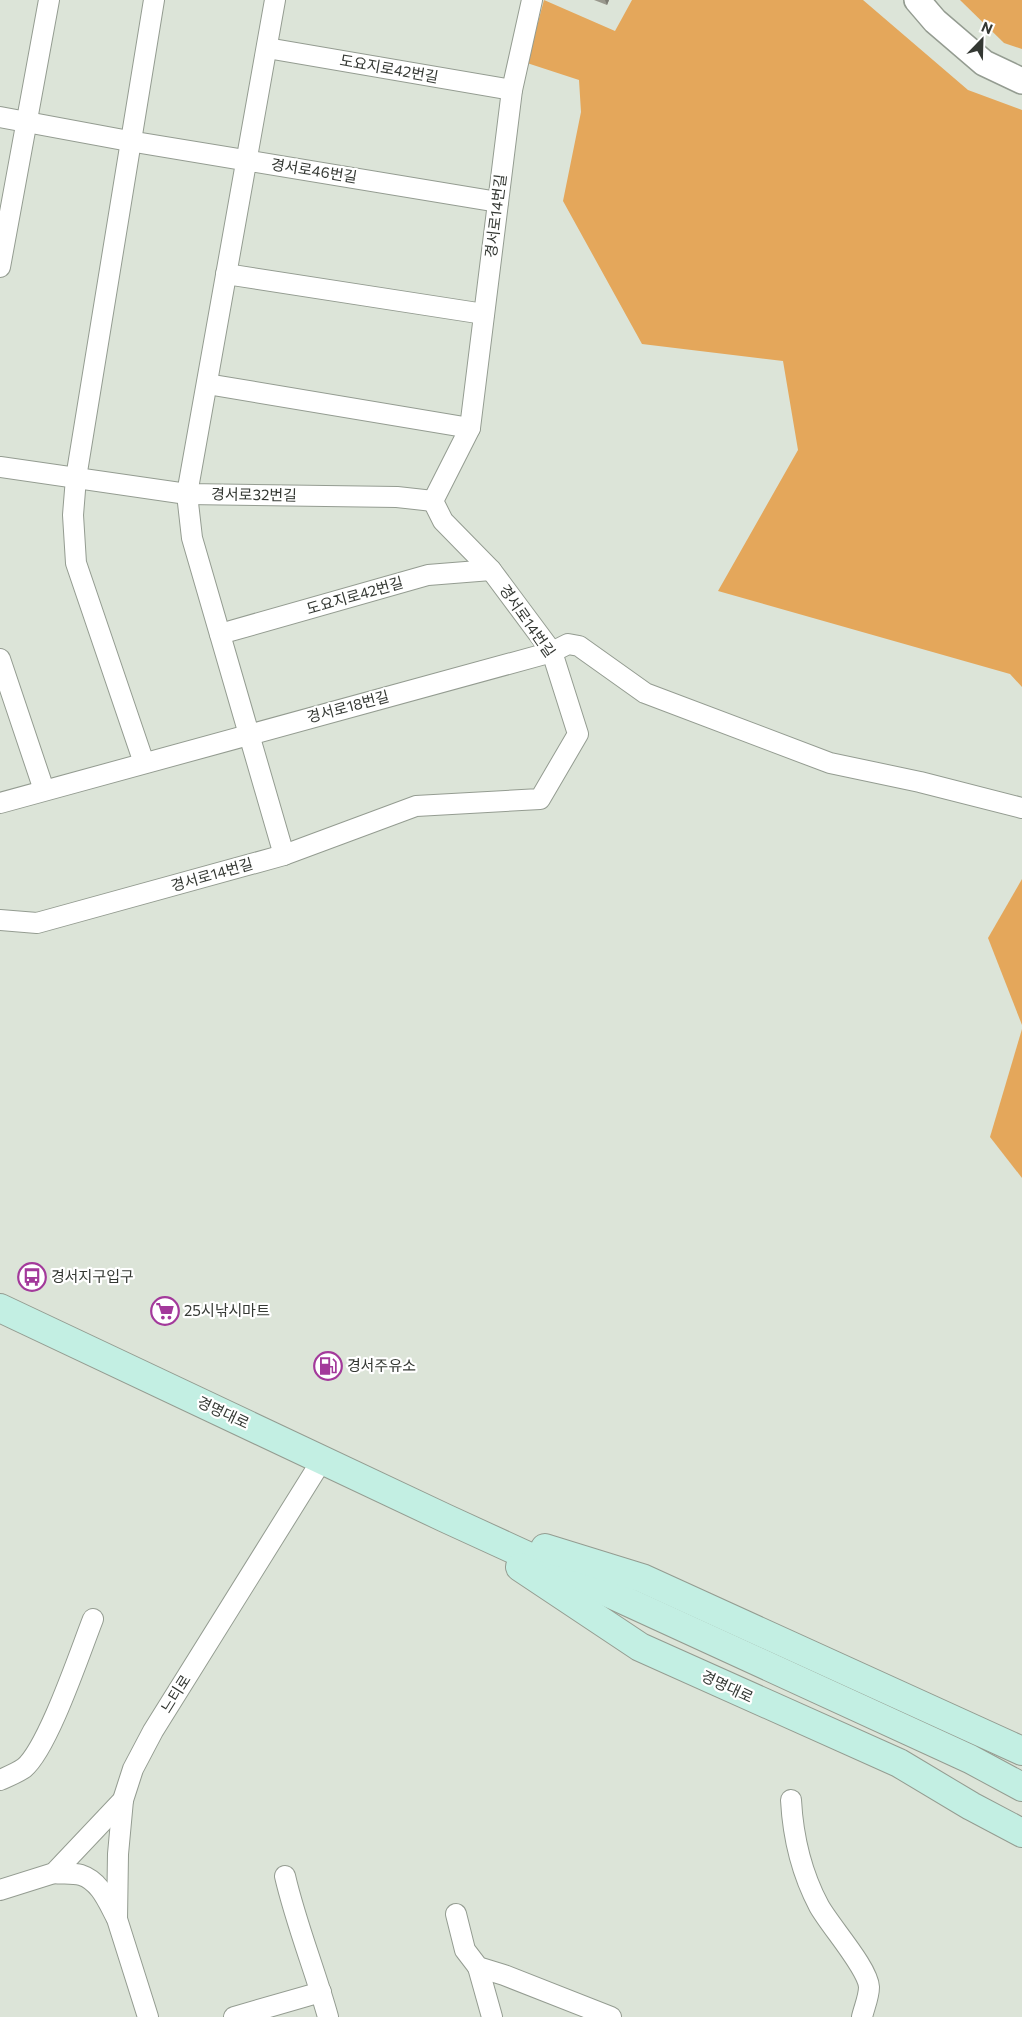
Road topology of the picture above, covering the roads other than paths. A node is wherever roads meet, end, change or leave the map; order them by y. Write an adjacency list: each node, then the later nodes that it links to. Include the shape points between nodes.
1 (49, 0): 10 (street)
2 (154, 0): 11 (street)
3 (275, 0): 6 (street)
4 (532, 0): 8 (street, 경서로14번길)
5 (917, 0): 7 (street, via 935,21 984,63)
6 (267, 48): 8 (street, 도요지로42번길); 12 (street)
7 (1022, 81)
8 (512, 90): 13 (street, 경서로14번길)
9 (0, 117): 10 (street, 경서로46번길)
10 (28, 121): 11 (street, 경서로46번길); 14 (street)
11 (129, 141): 12 (street, 경서로46번길); 20 (street)
12 (247, 160): 13 (street, 경서로46번길); 15 (street)
13 (498, 202): 16 (street, 경서로14번길)
14 (0, 267)
15 (226, 274): 16 (street); 17 (street)
16 (484, 314): 18 (street, 경서로14번길)
17 (207, 384): 18 (street); 21 (street)
18 (470, 428): 22 (street, 경서로14번길)
19 (0, 467): 20 (street, 경서로32번길)
20 (76, 478): 21 (street, 경서로32번길); 28 (street, via 73,515 76,563)
21 (187, 494): 22 (street, 경서로32번길, via 397,497); 24 (street, via 192,538)
22 (433, 501): 23 (street, 경서로14번길, via 443,521)
23 (491, 570): 24 (street, 도요지로42번길, via 428,575); 25 (street, 경서로14번길)
24 (220, 634): 27 (street)
25 (552, 652): 27 (street, 경서로18번길); 31 (street, 경서로18번길, via 568,644 579,646 645,693 830,763); 32 (street, 경서로14번길, via 578,734 540,799 416,806)
26 (0, 659): 29 (street)
27 (249, 734): 28 (street, 경서로18번길); 32 (street)
28 (144, 763): 29 (street, 경서로18번길)
29 (44, 790): 30 (street, 경서로18번길)
30 (0, 803)
31 (1022, 808)
32 (284, 855): 33 (street, 경서로14번길, via 38,923)
33 (0, 920)
34 (0, 1308): 35 (main road, 경명대로)
35 (322, 1460): 36 (main road, 경명대로); 41 (street, 느티로, via 153,1731 133,1769)
36 (445, 1518): 38 (main road, 경명대로, via 642,1578); 40 (main road, 경명대로, via 970,1759); 43 (main road, 경명대로, via 640,1647 898,1763)
37 (93, 1620): 39 (street, via 37,1751 24,1768)
38 (1022, 1751)
39 (0, 1780)
40 (1022, 1787)
41 (124, 1800): 44 (street, 느티로); 48 (street, via 118,1854)
42 (791, 1800): 56 (street, via 792,1825 808,1883 820,1908 862,1968 869,1986)
43 (1022, 1833)
44 (54, 1873): 46 (street, 느티로); 48 (street, via 81,1875 95,1883)
45 (285, 1876): 50 (street)
46 (0, 1890)
47 (456, 1914): 49 (street, via 466,1950)
48 (117, 1919): 51 (street)
49 (478, 1967): 54 (street); 55 (street)
50 (321, 1992): 52 (street); 53 (street)
51 (148, 2017)
52 (234, 2017)
53 (328, 2017)
54 (492, 2017)
55 (611, 2017)
56 (862, 2017)

